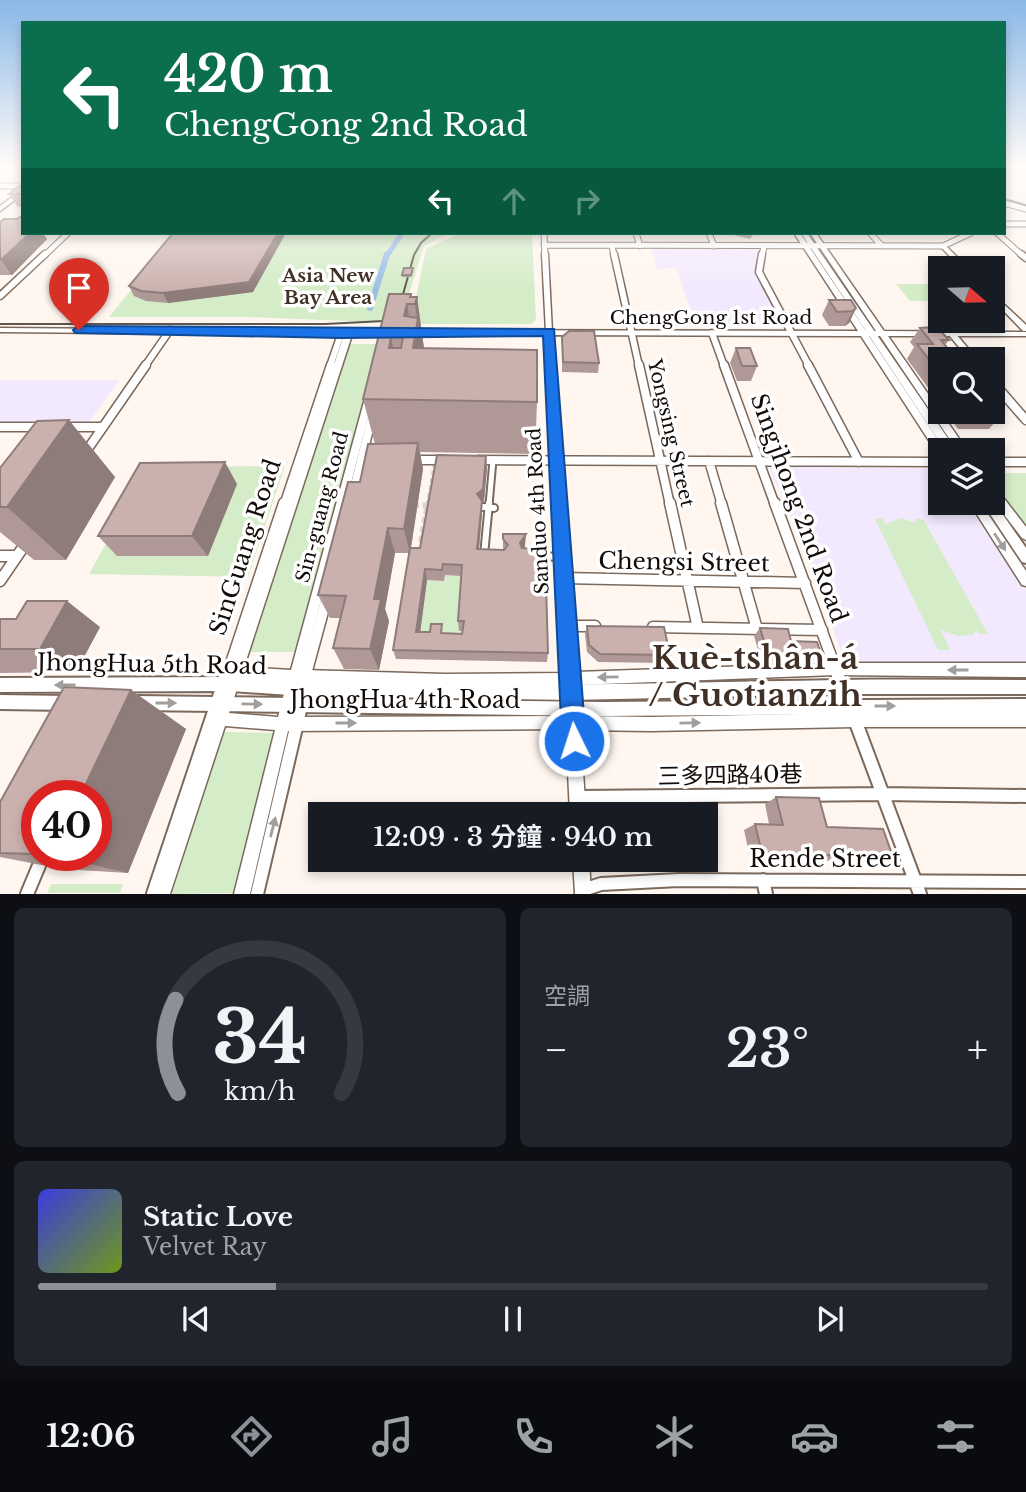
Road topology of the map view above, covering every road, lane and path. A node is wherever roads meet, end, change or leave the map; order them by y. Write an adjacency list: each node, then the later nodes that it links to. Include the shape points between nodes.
1 (1006, 224): 2 (street)
2 (1026, 224)
3 (66, 235): 25 (street)
4 (544, 235): 13 (street)
5 (637, 235): 15 (street)
6 (710, 235): 16 (street)
7 (800, 235): 18 (street)
8 (806, 235): 18 (main road)
9 (813, 235): 18 (street)
10 (872, 235): 19 (street)
11 (967, 235): 20 (street)
12 (999, 235): 21 (street)
13 (544, 245): 14 (street); 29 (street)
14 (612, 245): 15 (street); 30 (street, Yongsing Street)
15 (640, 246): 16 (street)
16 (715, 246): 17 (street)
17 (764, 246): 18 (street); 34 (street, via 759,272)
18 (814, 246): 19 (street); 36 (street); 36 (street)
19 (882, 246): 20 (street)
20 (943, 246): 23 (street)
21 (1013, 247): 22 (street); 24 (street)
22 (1026, 247)
23 (953, 256)
24 (1026, 258)
25 (0, 296)
26 (1005, 309): 31 (street)
27 (0, 330): 28 (street, ChengGong 1st Road)
28 (170, 330): 35 (street, ChengGong 1st Road); 44 (street)
29 (549, 332): 30 (street, ChengGong 1st Road); 32 (street, ChengGong 1st Road); 55 (street, Sanduo 4th Road)
30 (632, 332): 33 (street, ChengGong 1st Road); 56 (street, Yongsing Street)
31 (1026, 332): 37 (street, ChengGong 1st Road)
32 (390, 333): 35 (street, ChengGong 1st Road); 38 (street)
33 (712, 333): 34 (street, ChengGong 1st Road); 58 (street, Singjhong 2nd Road)
34 (792, 333): 36 (street, ChengGong 1st Road); 59 (street)
35 (345, 334): 88 (street, SinGuang Road)
36 (873, 334): 37 (street, ChengGong 1st Road); 45 (street); 46 (main road); 47 (street)
37 (952, 334): 39 (street)
38 (386, 345)
39 (963, 347)
40 (375, 390): 54 (street, Sin-guang Road)
41 (1005, 396): 42 (street)
42 (1026, 420)
43 (0, 427): 44 (street)
44 (102, 428): 53 (street)
45 (933, 438)
46 (943, 438)
47 (953, 438)
48 (374, 460): 54 (street)
49 (396, 460): 50 (street)
50 (459, 460)
51 (470, 460): 52 (street)
52 (493, 460): 55 (street); 71 (street, via 484,557)
53 (79, 461)
54 (357, 461): 92 (street, Sin-guang Road)
55 (556, 461): 56 (street); 72 (street, Sanduo 4th Road)
56 (660, 461): 57 (street); 76 (street, Yongsing Street)
57 (709, 461): 58 (street); 78 (street)
58 (760, 461): 59 (street); 79 (street, Singjhong 2nd Road)
59 (859, 462): 60 (street)
60 (928, 462)
61 (1005, 462): 62 (street)
62 (1026, 462)
63 (1005, 508): 67 (street)
64 (983, 515): 77 (street, one-way to 77)
65 (997, 515): 73 (main road)
66 (32, 533): 70 (street)
67 (1026, 535)
68 (525, 555): 72 (street)
69 (0, 556): 70 (street)
70 (17, 556): 75 (street)
71 (494, 556)
72 (562, 557): 74 (street, Sanduo 4th Road)
73 (1026, 558)
74 (563, 578): 76 (street, Chengsi Street); 80 (street, Sanduo 4th Road)
75 (0, 581)
76 (686, 581): 78 (street, Chengsi Street); 83 (street, Yongsing Street)
77 (1026, 581)
78 (744, 582): 79 (street, Chengsi Street); 84 (street)
79 (805, 583): 85 (street, Singjhong 2nd Road)
80 (566, 626): 81 (street); 94 (street, Sanduo 4th Road)
81 (606, 627)
82 (645, 627): 83 (street)
83 (698, 628): 84 (street)
84 (757, 629): 85 (street)
85 (822, 630): 86 (street, Singjhong 2nd Road)
86 (836, 669): 87 (street, JhongHua 4th Road, one-way to 86); 90 (street, Singjhong 2nd Road); 94 (street, JhongHua 4th Road, one-way to 94)
87 (1026, 670)
88 (229, 681): 92 (main road, JhongHua 5th Road); 93 (main road, JhongHua 5th Road); 98 (street, SinGuang Road)
89 (0, 685): 93 (main road, JhongHua 5th Road, one-way to 89)
90 (842, 687): 91 (main road, JhongHua 4th Road); 94 (main road, JhongHua 4th Road); 99 (street, Singjhong 2nd Road)
91 (1026, 687)
92 (298, 690): 94 (main road, JhongHua 4th Road); 94 (street, JhongHua 4th Road, via 445,681); 98 (main road, JhongHua 5th Road, one-way to 92); 101 (street)
93 (115, 694): 98 (main road, JhongHua 5th Road, one-way to 98)
94 (571, 700): 99 (main road, JhongHua 4th Road, one-way to 99); 101 (street, JhongHua 4th Road, one-way to 94); 104 (street, Sanduo 4th Road)
95 (0, 702): 96 (main road, JhongHua 5th Road)
96 (84, 703)
97 (1026, 706): 99 (main road, JhongHua 4th Road, one-way to 97)
98 (221, 709): 101 (street, JhongHua 4th Road); 113 (street, SinGuang Road); 114 (street, SinGuang Road)
99 (852, 713): 100 (street, JhongHua 4th Road); 102 (street, Singjhong 2nd Road)
100 (1026, 720)
101 (290, 724): 115 (street); 116 (street, one-way to 101)
102 (883, 794): 103 (street, 三多四路40巷); 104 (street, 三多四路40巷); 110 (street, Singjhong 2nd Road)
103 (1026, 796)
104 (577, 797): 105 (street, Sanduo 4th Road)
105 (577, 802)
106 (37, 871): 112 (street)
107 (582, 872): 111 (street)
108 (1026, 882): 110 (street, Rende Street)
109 (765, 887): 110 (street, Rende Street); 111 (street, Rende Street, via 679,880 601,884)
110 (917, 887)
111 (583, 892)
112 (27, 894)
113 (153, 894)
114 (162, 894)
115 (242, 894)
116 (257, 894)

